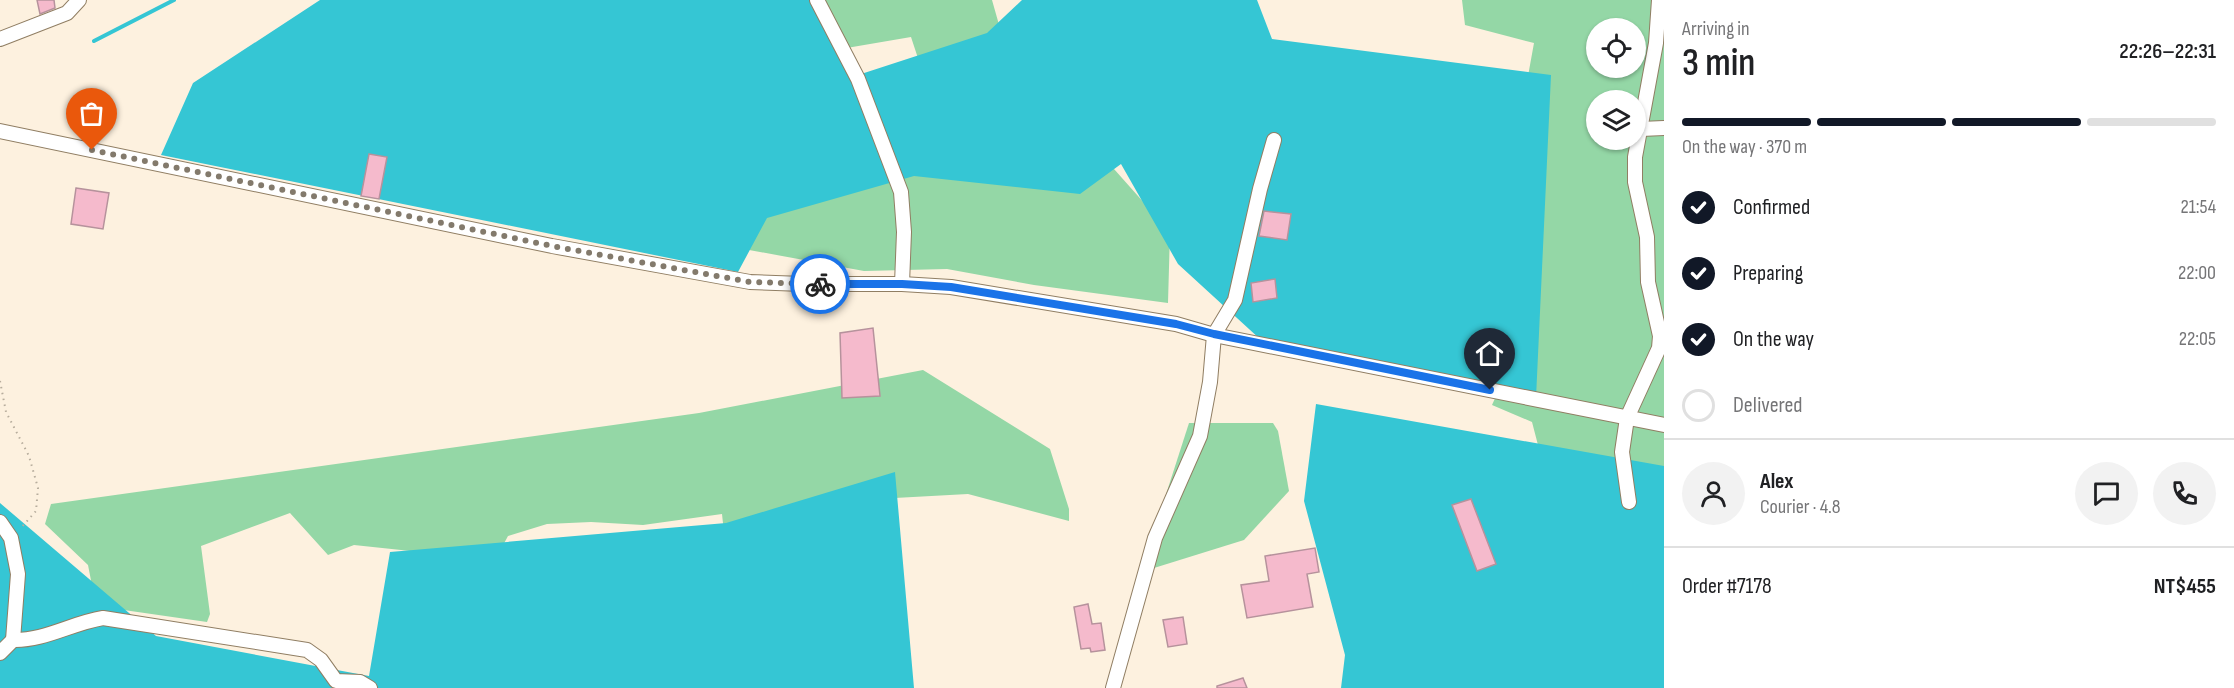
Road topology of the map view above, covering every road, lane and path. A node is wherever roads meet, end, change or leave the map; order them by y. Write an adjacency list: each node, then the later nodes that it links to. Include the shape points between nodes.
1 (79, 0): 4 (street, via 67,13)
2 (817, 0): 11 (street, via 858,79 901,192)
3 (1659, 0): 5 (street)
4 (0, 39)
5 (1646, 100)
6 (1664, 128): 7 (street)
7 (1646, 129)
8 (0, 131): 11 (street, via 552,246 750,282)
9 (1274, 140): 12 (street, via 1235,300)
10 (1636, 150): 14 (street, via 1635,182 1647,237 1648,282 1660,336 1659,348)
11 (902, 284): 12 (street, via 951,287 1176,324)
12 (1214, 334): 14 (street); 22 (street, via 1200,436 1155,538)
13 (0, 381): 18 (path, via 6,412 29,456 38,488 36,511)
14 (1627, 418): 15 (street); 16 (street, via 1622,452)
15 (1664, 425)
16 (1629, 502)
17 (0, 522): 18 (street)
18 (11, 538): 19 (street, via 18,573)
19 (13, 640): 20 (street); 21 (street, via 28,641 103,618 308,650 336,681 360,682)
20 (0, 652)
21 (370, 688)
22 (1113, 688)

